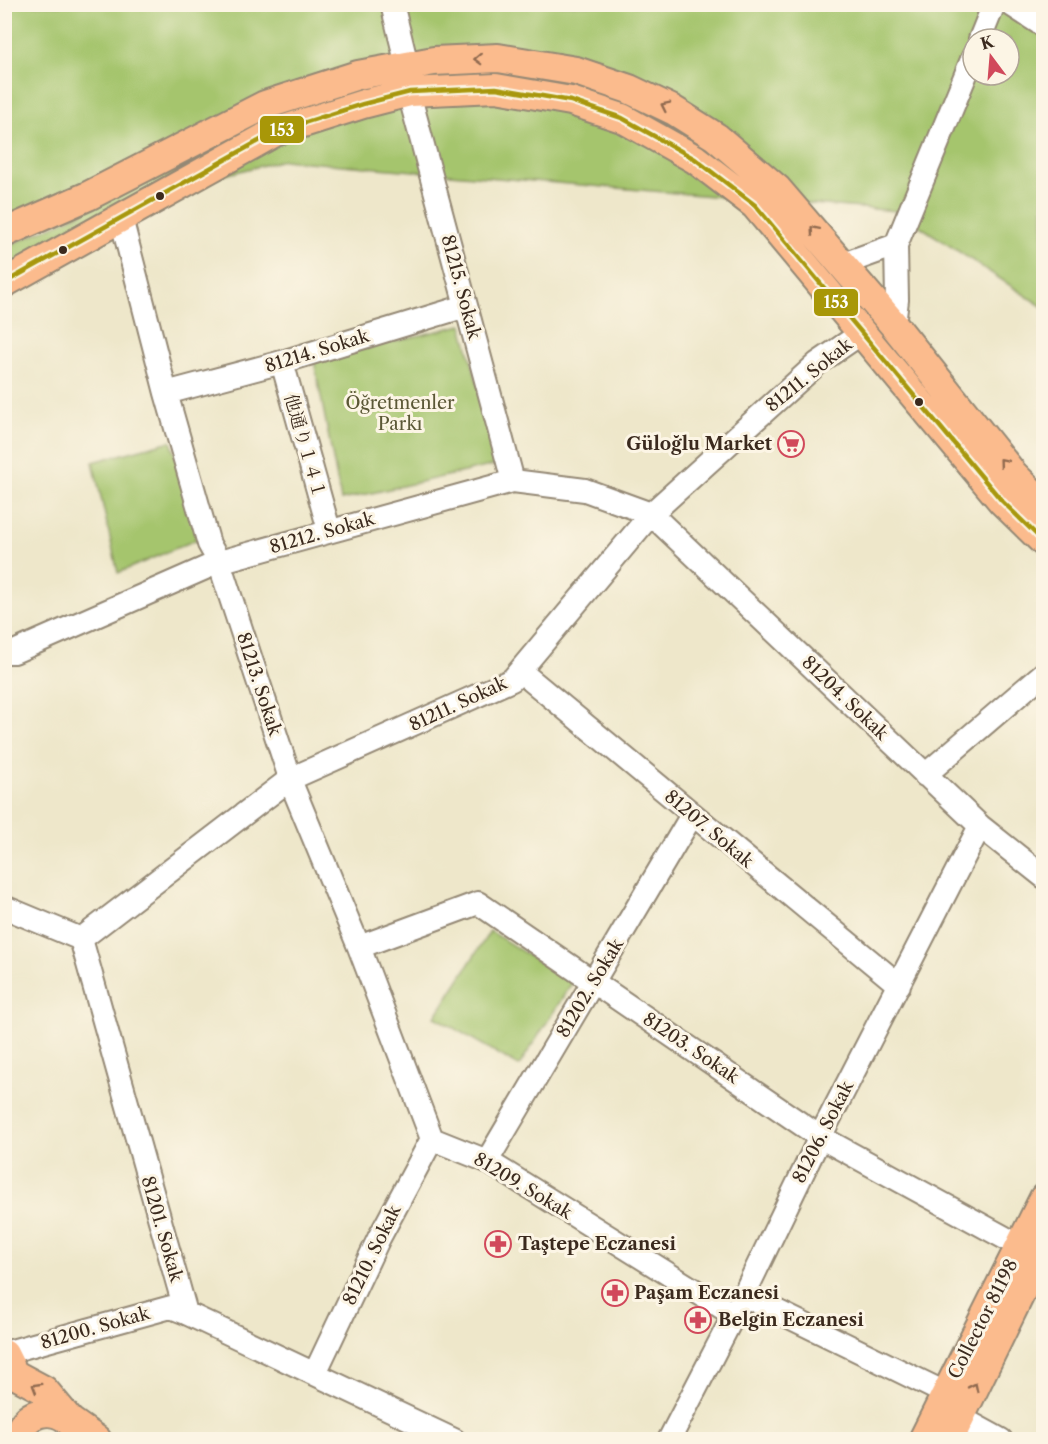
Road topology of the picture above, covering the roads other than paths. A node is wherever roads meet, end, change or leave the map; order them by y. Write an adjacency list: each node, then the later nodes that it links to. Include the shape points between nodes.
1 (392, 4): 6 (street, 81215. Sokak)
2 (994, 4): 5 (street)
3 (1010, 4): 4 (street)
4 (1044, 26)
5 (985, 27)
6 (409, 79): 8 (main road, via 363,104 275,132); 10 (main road, via 358,75 265,105 88,196); 13 (main road, one-way to 6, via 777,189 716,137 629,89 576,71 498,58 434,61); 15 (street, 81215. Sokak, via 413,108); 17 (main road, via 571,101 622,118 695,159 755,205)
7 (961, 86): 12 (street)
8 (121, 218): 14 (main road); 19 (street, 81213. Sokak)
9 (4, 219): 10 (street)
10 (32, 220): 11 (main road)
11 (4, 232)
12 (896, 245): 13 (street); 16 (street)
13 (843, 264): 16 (main road)
14 (4, 283)
15 (466, 306): 18 (street, 81214. Sokak); 20 (street, 81215. Sokak)
16 (894, 325): 21 (main road, one-way to 16, via 1006,466)
17 (862, 332): 22 (street, 81211. Sokak, via 818,363); 24 (main road, via 1002,501)
18 (282, 362): 19 (street, 81214. Sokak); 23 (street, 他通り１４１)
19 (166, 393): 25 (street, 81213. Sokak, via 209,544)
20 (513, 481): 22 (street, 81212. Sokak, via 585,490); 23 (street, 81212. Sokak)
21 (1044, 505)
22 (651, 514): 27 (street, 81211. Sokak); 29 (street, 81204. Sokak)
23 (329, 530): 25 (street, 81212. Sokak)
24 (1044, 542)
25 (219, 562): 26 (street, 81212. Sokak, via 14,652); 30 (street, 81213. Sokak)
26 (4, 652)
27 (520, 671): 30 (street, 81211. Sokak, via 512,680); 31 (street, 81207. Sokak)
28 (1044, 673): 29 (street)
29 (925, 775): 32 (street, 81204. Sokak)
30 (290, 779): 35 (street, 81211. Sokak); 36 (street, 81213. Sokak)
31 (692, 815): 37 (street, 81202. Sokak); 38 (street, 81207. Sokak)
32 (980, 826): 33 (street, 81204. Sokak); 38 (street, 81206. Sokak)
33 (1044, 877)
34 (4, 907): 35 (street)
35 (81, 939): 45 (street, 81201. Sokak)
36 (359, 947): 37 (street, 81203. Sokak, via 478,903); 40 (street, 81213. Sokak)
37 (593, 981): 39 (street, 81203. Sokak); 41 (street, 81202. Sokak)
38 (899, 985): 39 (street, 81206. Sokak)
39 (820, 1137): 43 (street, 81203. Sokak); 44 (street, 81206. Sokak)
40 (432, 1139): 41 (street, 81209. Sokak); 47 (street, 81210. Sokak, via 379,1238)
41 (487, 1161): 44 (street, 81209. Sokak)
42 (1044, 1198): 43 (main road, Collector 81198)
43 (1036, 1254): 48 (main road, Collector 81198)
44 (739, 1305): 48 (street); 53 (street, 81206. Sokak)
45 (186, 1313): 46 (street, 81200. Sokak, via 171,1306); 47 (street)
46 (4, 1353): 49 (main road, one-way to 46, via 44,1390 14,1374)
47 (315, 1373): 52 (street)
48 (951, 1417): 54 (main road, Collector 81198); 55 (street)
49 (75, 1430): 50 (main road, via 54,1412 45,1412 28,1419); 51 (main road)
50 (13, 1434)
51 (97, 1440)
52 (454, 1440)
53 (669, 1440)
54 (923, 1440)
55 (1001, 1440)

